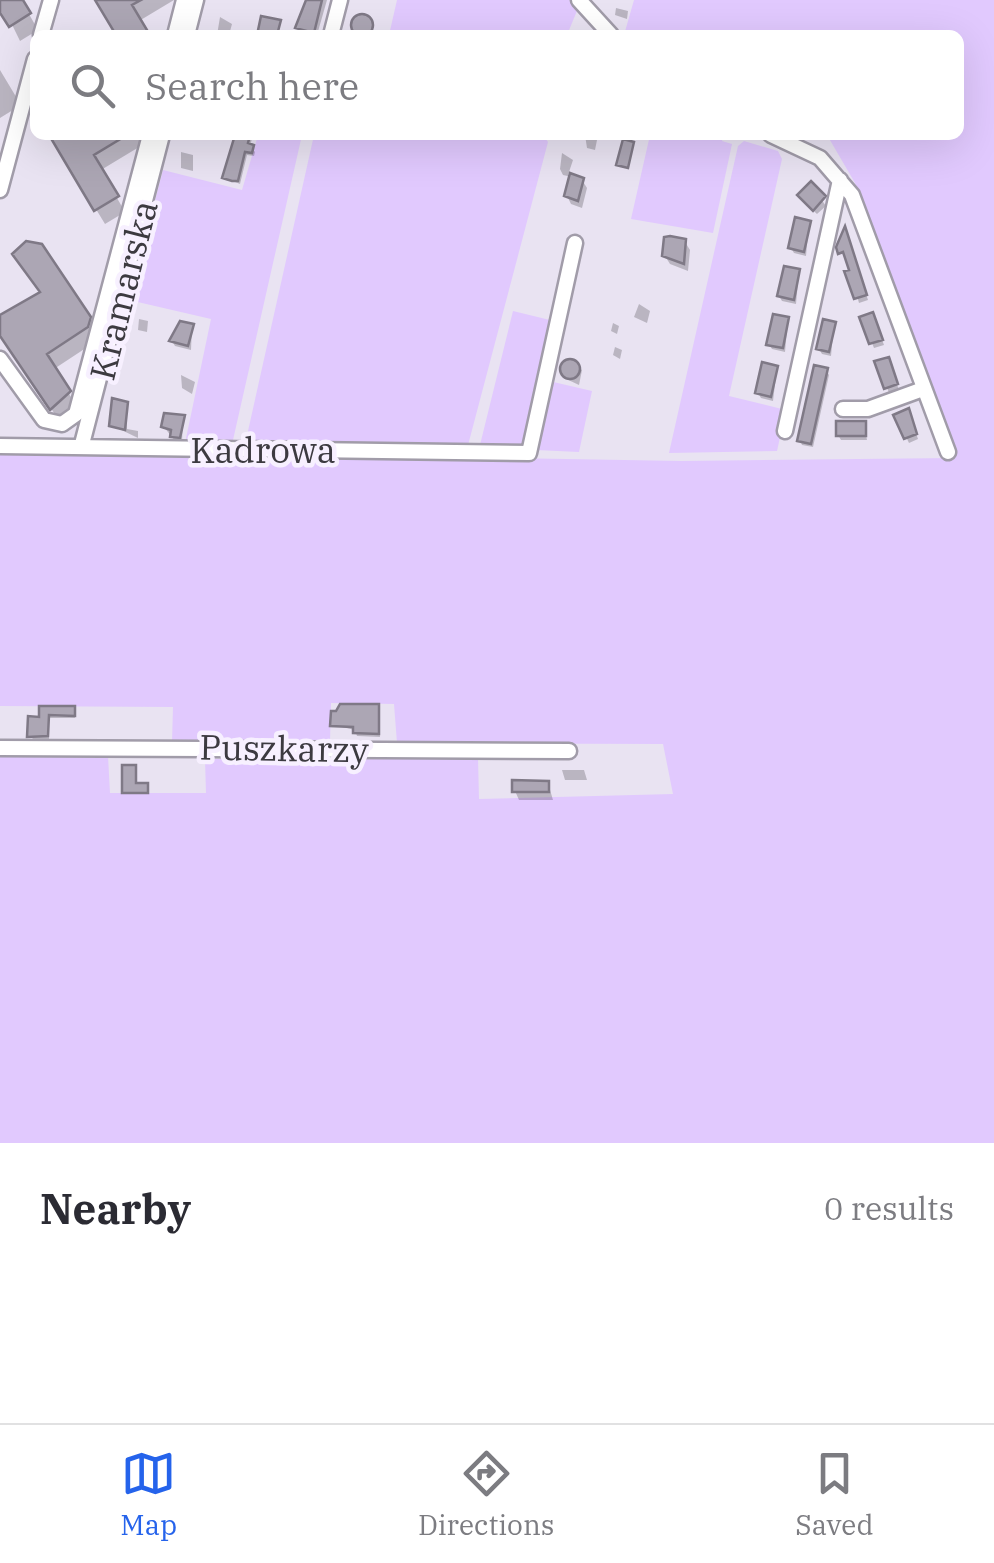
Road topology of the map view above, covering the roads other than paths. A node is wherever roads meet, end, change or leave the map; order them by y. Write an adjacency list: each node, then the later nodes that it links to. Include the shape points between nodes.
1 (50, 0): 6 (street)
2 (184, 0): 7 (street)
3 (196, 0): 8 (street)
4 (340, 0): 9 (street)
5 (579, 0): 10 (street)
6 (43, 30)
7 (176, 30)
8 (188, 30)
9 (332, 30)
10 (606, 30)
11 (30, 78): 16 (street)
12 (149, 140): 21 (street, via 79,408)
13 (161, 140): 23 (street, Kramarska)
14 (782, 140): 15 (street, via 820,158)
15 (840, 180): 19 (street, via 864,220); 22 (street)
16 (0, 190)
17 (575, 243): 23 (street, Kadrowa, via 528,453 94,450)
18 (0, 359): 21 (street, via 39,416)
19 (923, 389): 20 (street, via 868,409); 26 (street)
20 (843, 409)
21 (56, 424): 25 (street)
22 (785, 431)
23 (82, 444): 25 (street, Kadrowa)
24 (0, 446): 25 (street, Kadrowa)
25 (54, 447)
26 (948, 452)
27 (0, 748): 28 (street, Puszkarzy)
28 (569, 751)

